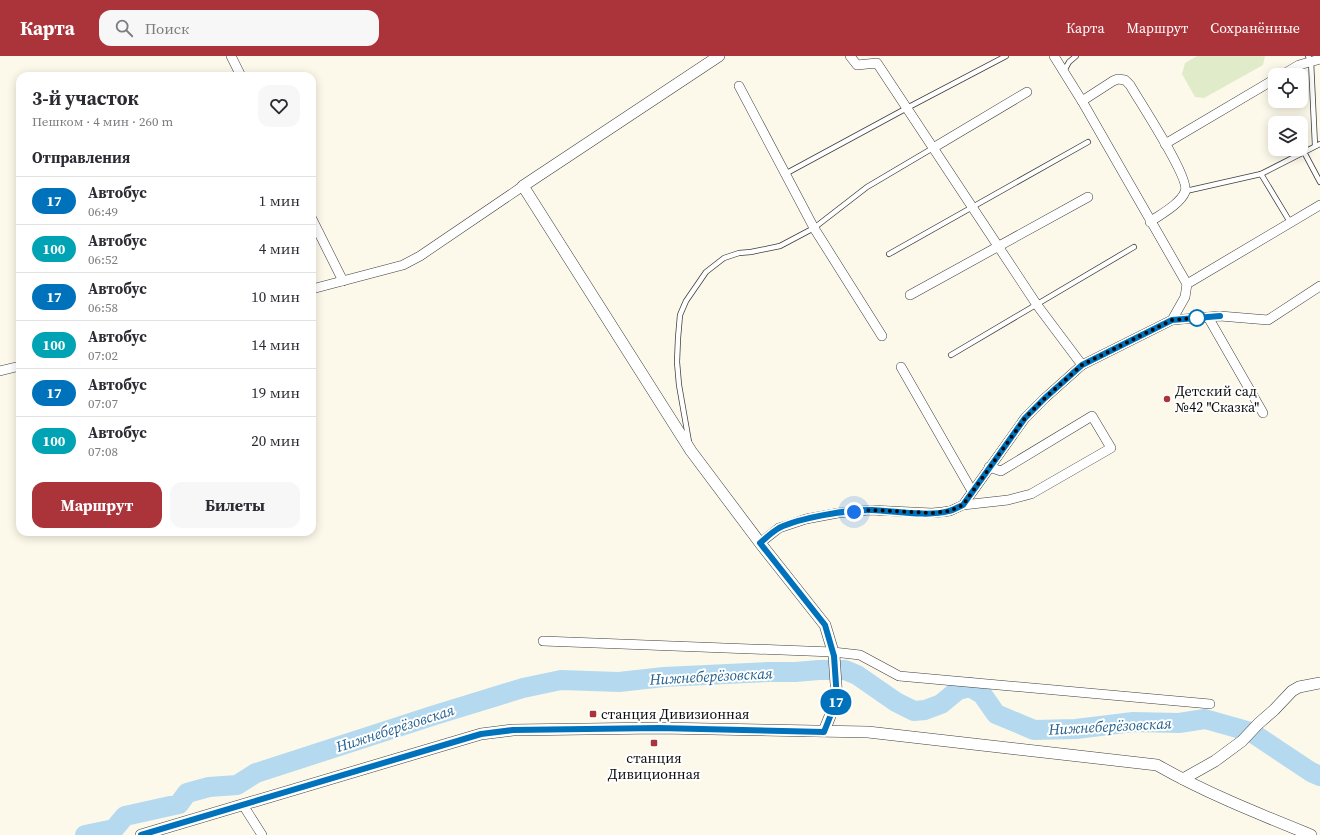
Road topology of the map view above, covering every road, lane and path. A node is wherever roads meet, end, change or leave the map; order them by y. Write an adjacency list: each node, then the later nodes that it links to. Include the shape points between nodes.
1 (231, 56): 10 (street)
2 (719, 56): 26 (street)
3 (850, 56): 15 (street, via 857,65 877,63)
4 (1006, 56): 15 (lane)
5 (1054, 56): 9 (street)
6 (1076, 56): 9 (lane)
7 (1313, 59): 8 (street); 18 (lane)
8 (1294, 68)
9 (1064, 71): 14 (street)
10 (239, 72)
11 (1268, 83): 17 (street)
12 (739, 86): 23 (street)
13 (1027, 92): 19 (street)
14 (1082, 102): 17 (street, via 1112,81 1125,80); 31 (street)
15 (907, 108): 19 (street); 23 (lane)
16 (1088, 142): 30 (lane)
17 (1165, 144): 27 (street, via 1181,173)
18 (1318, 145): 20 (lane)
19 (933, 148): 30 (street); 34 (lane, via 867,187)
20 (1308, 150)
21 (1296, 156): 24 (lane)
22 (1306, 156): 25 (lane)
23 (785, 174): 34 (street)
24 (1261, 174): 27 (lane); 32 (lane)
25 (1320, 182)
26 (523, 186): 38 (street, via 403,265); 53 (street)
27 (1186, 191): 31 (street, via 1180,200)
28 (1088, 197): 35 (street)
29 (1320, 205): 32 (street)
30 (972, 207): 35 (street); 37 (lane)
31 (1150, 222): 39 (street)
32 (1290, 222): 39 (street)
33 (316, 227): 38 (street)
34 (814, 228): 46 (street); 53 (lane, via 780,246 724,258 706,272 686,301 680,315 677,362)
35 (998, 246): 42 (street); 43 (street)
36 (1134, 247): 43 (lane)
37 (889, 254)
38 (343, 281): 41 (street)
39 (1187, 284): 45 (street, via 1185,297)
40 (1320, 286): 44 (street, via 1268,320)
41 (316, 288)
42 (910, 295)
43 (1037, 304): 47 (lane); 48 (street)
44 (1208, 317): 45 (street); 52 (street)
45 (1172, 320): 48 (street)
46 (882, 336)
47 (951, 355)
48 (1082, 365): 54 (street, via 1025,418)
49 (16, 367): 51 (street)
50 (901, 367): 55 (street)
51 (0, 371)
52 (1263, 413)
53 (691, 451): 57 (street)
54 (989, 468): 55 (street); 56 (street, via 1000,471 1092,416 1111,448 1032,494 1008,500)
55 (972, 492): 56 (street)
56 (963, 505): 57 (street, via 950,511 932,513 870,510 838,513 806,519 779,528)
57 (760, 543): 59 (street, via 825,625)
58 (543, 641): 59 (street)
59 (833, 652): 61 (street, via 860,655 900,676); 62 (street, via 837,699)
60 (1320, 683): 63 (street, via 1292,691 1242,741 1215,761)
61 (1210, 704)
62 (824, 732): 63 (street, via 868,732 1157,765); 64 (street, via 659,728 513,730 481,734)
63 (1182, 779): 67 (street)
64 (243, 805): 65 (street); 66 (street)
65 (141, 835)
66 (262, 835)
67 (1311, 835)

